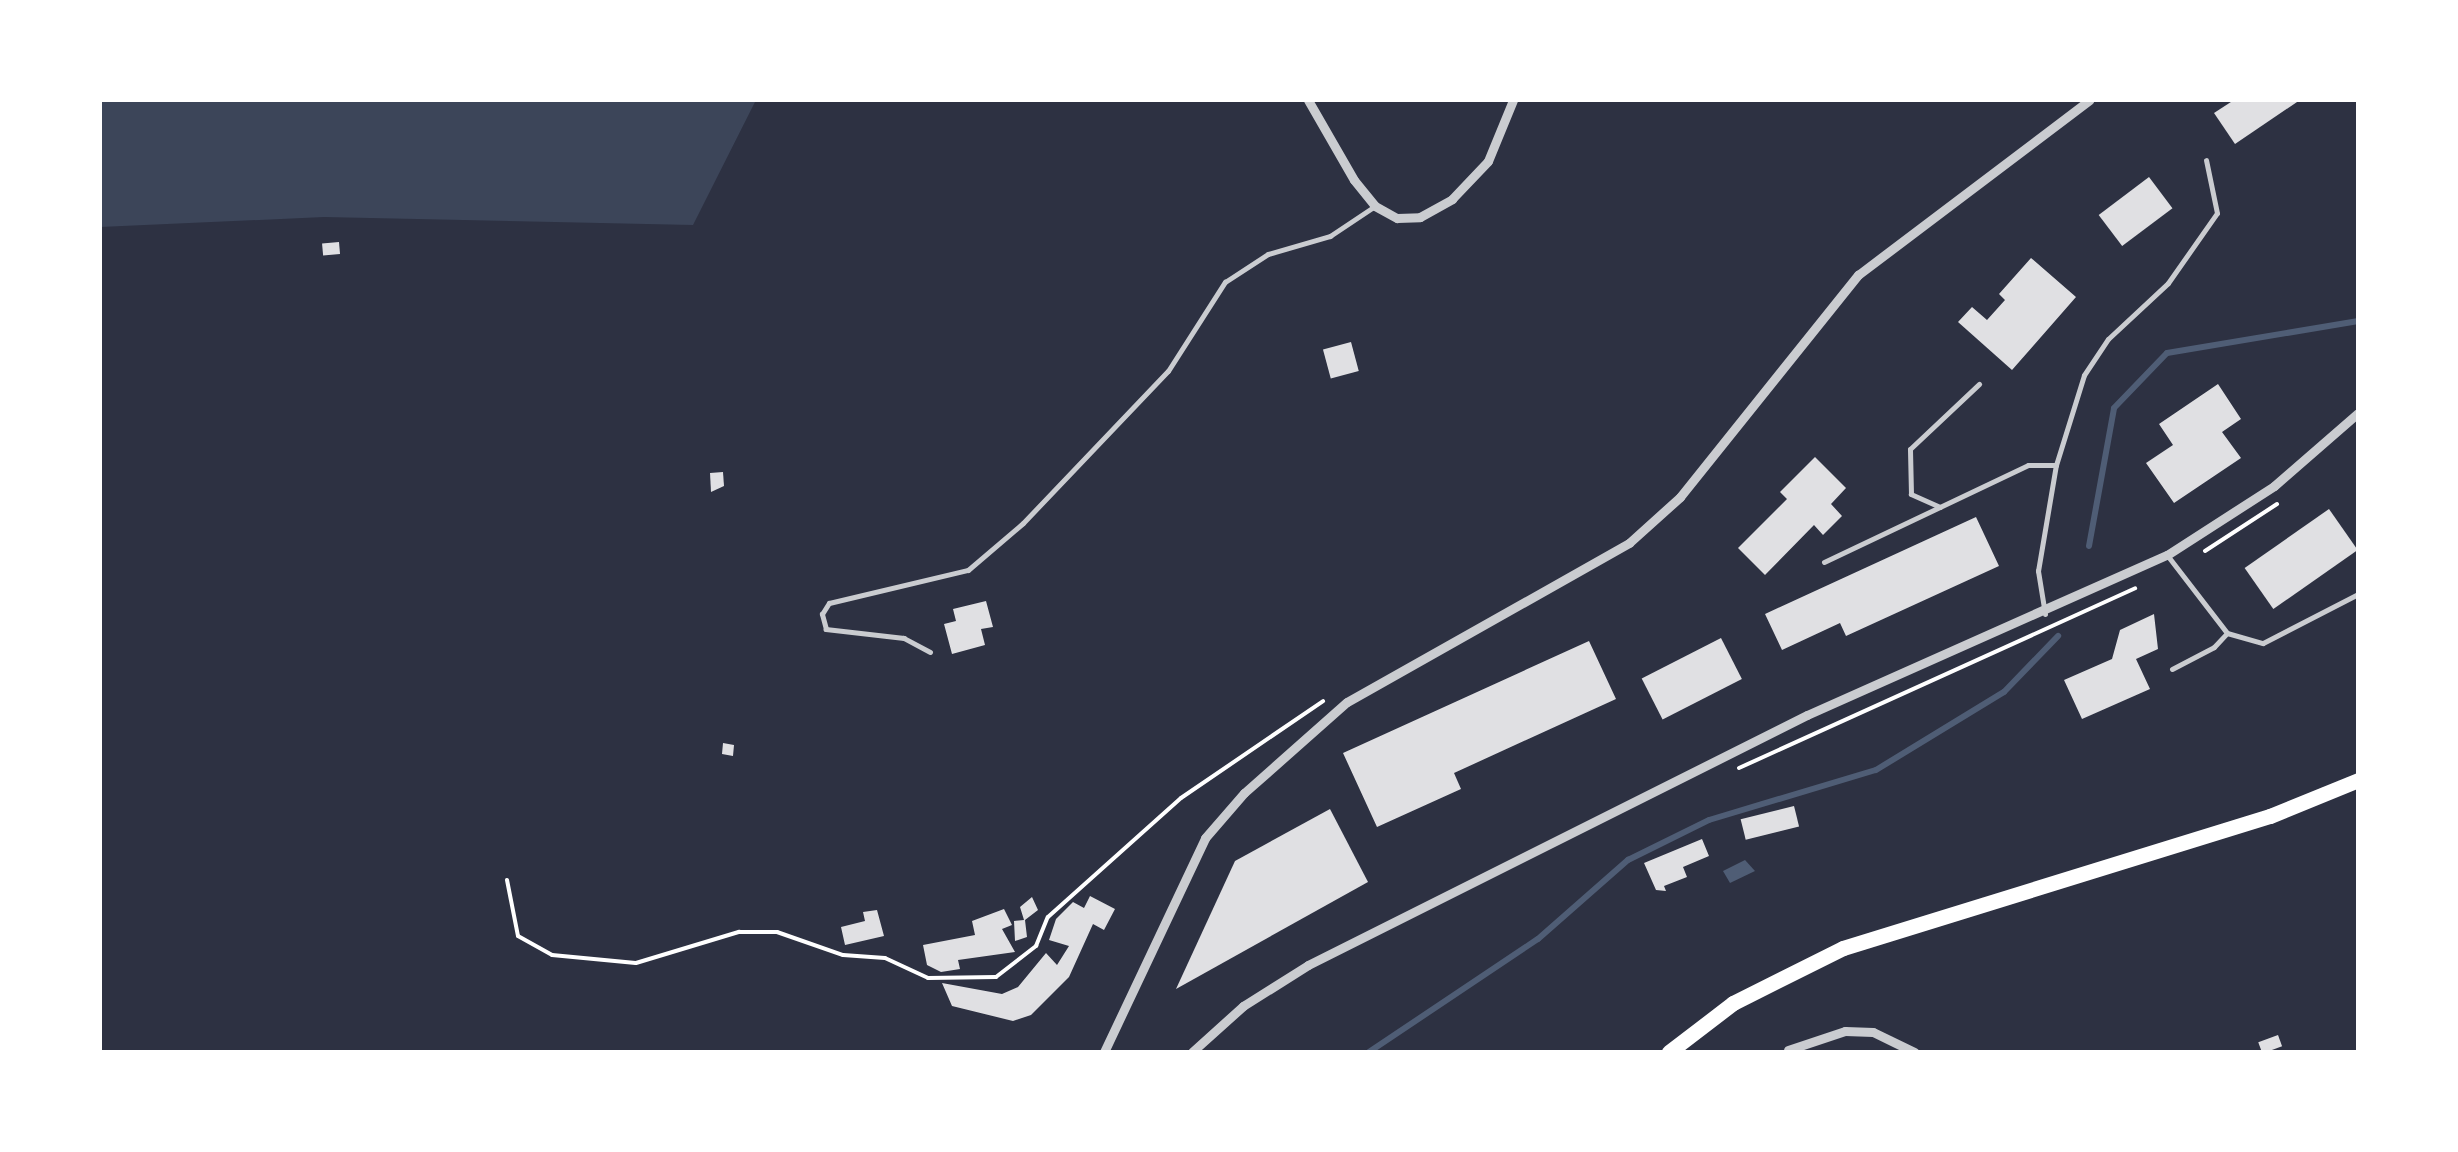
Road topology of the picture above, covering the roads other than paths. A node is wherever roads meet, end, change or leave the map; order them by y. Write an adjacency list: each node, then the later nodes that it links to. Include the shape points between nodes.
1 (1308, 100): 5 (street)
2 (1513, 100): 5 (street, via 1488,162 1452,200 1420,218 1397,218)
3 (2089, 100): 19 (street, via 1858,276 1680,497 1629,542 1347,702 1244,793 1205,838)
4 (2206, 160): 8 (lane, via 2217,212 2168,282 2108,338 2084,375)
5 (1375, 206): 15 (lane, via 1330,236 1268,254 1224,282 1168,371 1022,524 968,570 830,603 822,614 826,628 904,638)
6 (1979, 384): 9 (lane, via 1910,449 1910,494)
7 (2358, 414): 10 (street, via 2274,486)
8 (2056, 466): 9 (lane, via 2028,465); 13 (lane, via 2038,571)
9 (1940, 507): 11 (lane)
10 (2167, 555): 13 (street); 14 (lane)
11 (1824, 562)
12 (2358, 594): 14 (lane, via 2262,643)
13 (2045, 614): 20 (street, via 1807,716 1308,965 1243,1006)
14 (2227, 633): 16 (lane, via 2214,648)
15 (930, 652)
16 (2172, 669)
17 (2358, 780): 21 (main road, via 2270,816 1843,948 1733,1002)
18 (1788, 1050): 22 (street, via 1859,1032)
19 (1104, 1052)
20 (1192, 1052)
21 (1669, 1052)
22 (1914, 1052)

